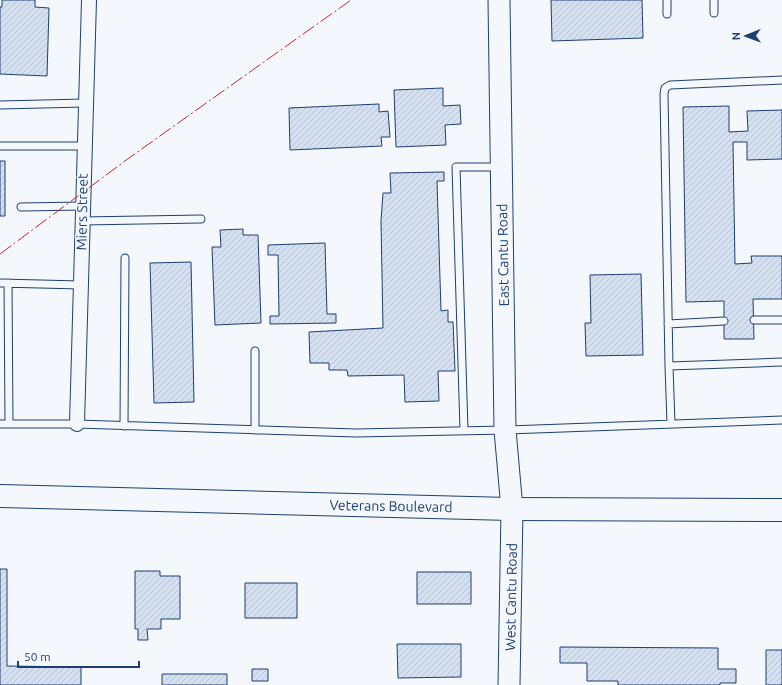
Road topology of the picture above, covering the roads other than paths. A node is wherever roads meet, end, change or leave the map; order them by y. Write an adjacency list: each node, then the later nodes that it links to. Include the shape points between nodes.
1 (89, 0): 8 (street, Miers Street)
2 (499, 0): 12 (street, East Cantu Road)
3 (667, 0): 6 (lane)
4 (714, 0): 5 (lane)
5 (714, 13)
6 (667, 14)
7 (782, 80): 24 (lane, via 670,84 665,88)
8 (85, 103): 9 (lane); 11 (street, Miers Street)
9 (0, 105)
10 (0, 146): 11 (lane)
11 (84, 146): 13 (street, Miers Street)
12 (501, 167): 35 (lane, via 456,167); 36 (street, East Cantu Road)
13 (82, 206): 14 (lane); 16 (street, Miers Street)
14 (21, 207)
15 (201, 219): 16 (lane)
16 (82, 221): 20 (street, Miers Street)
17 (125, 258): 33 (lane)
18 (0, 283): 19 (lane)
19 (8, 283): 20 (lane); 30 (lane)
20 (80, 285): 31 (street, Miers Street)
21 (754, 320): 22 (lane)
22 (782, 320)
23 (724, 321): 24 (lane)
24 (668, 324): 27 (lane)
25 (255, 351): 34 (lane)
26 (782, 362): 27 (lane)
27 (668, 366): 32 (lane)
28 (782, 420): 32 (lane)
29 (0, 424): 30 (lane)
30 (9, 424): 31 (lane)
31 (77, 424): 33 (lane)
32 (671, 424): 36 (lane)
33 (124, 426): 34 (lane)
34 (255, 430): 35 (lane, via 356,433)
35 (464, 430): 36 (lane)
36 (505, 430): 38 (street, East Cantu Road)
37 (0, 496): 38 (main road, Veterans Boulevard)
38 (512, 509): 39 (main road, Veterans Boulevard); 40 (street, West Cantu Road)
39 (782, 510)
40 (509, 685)

